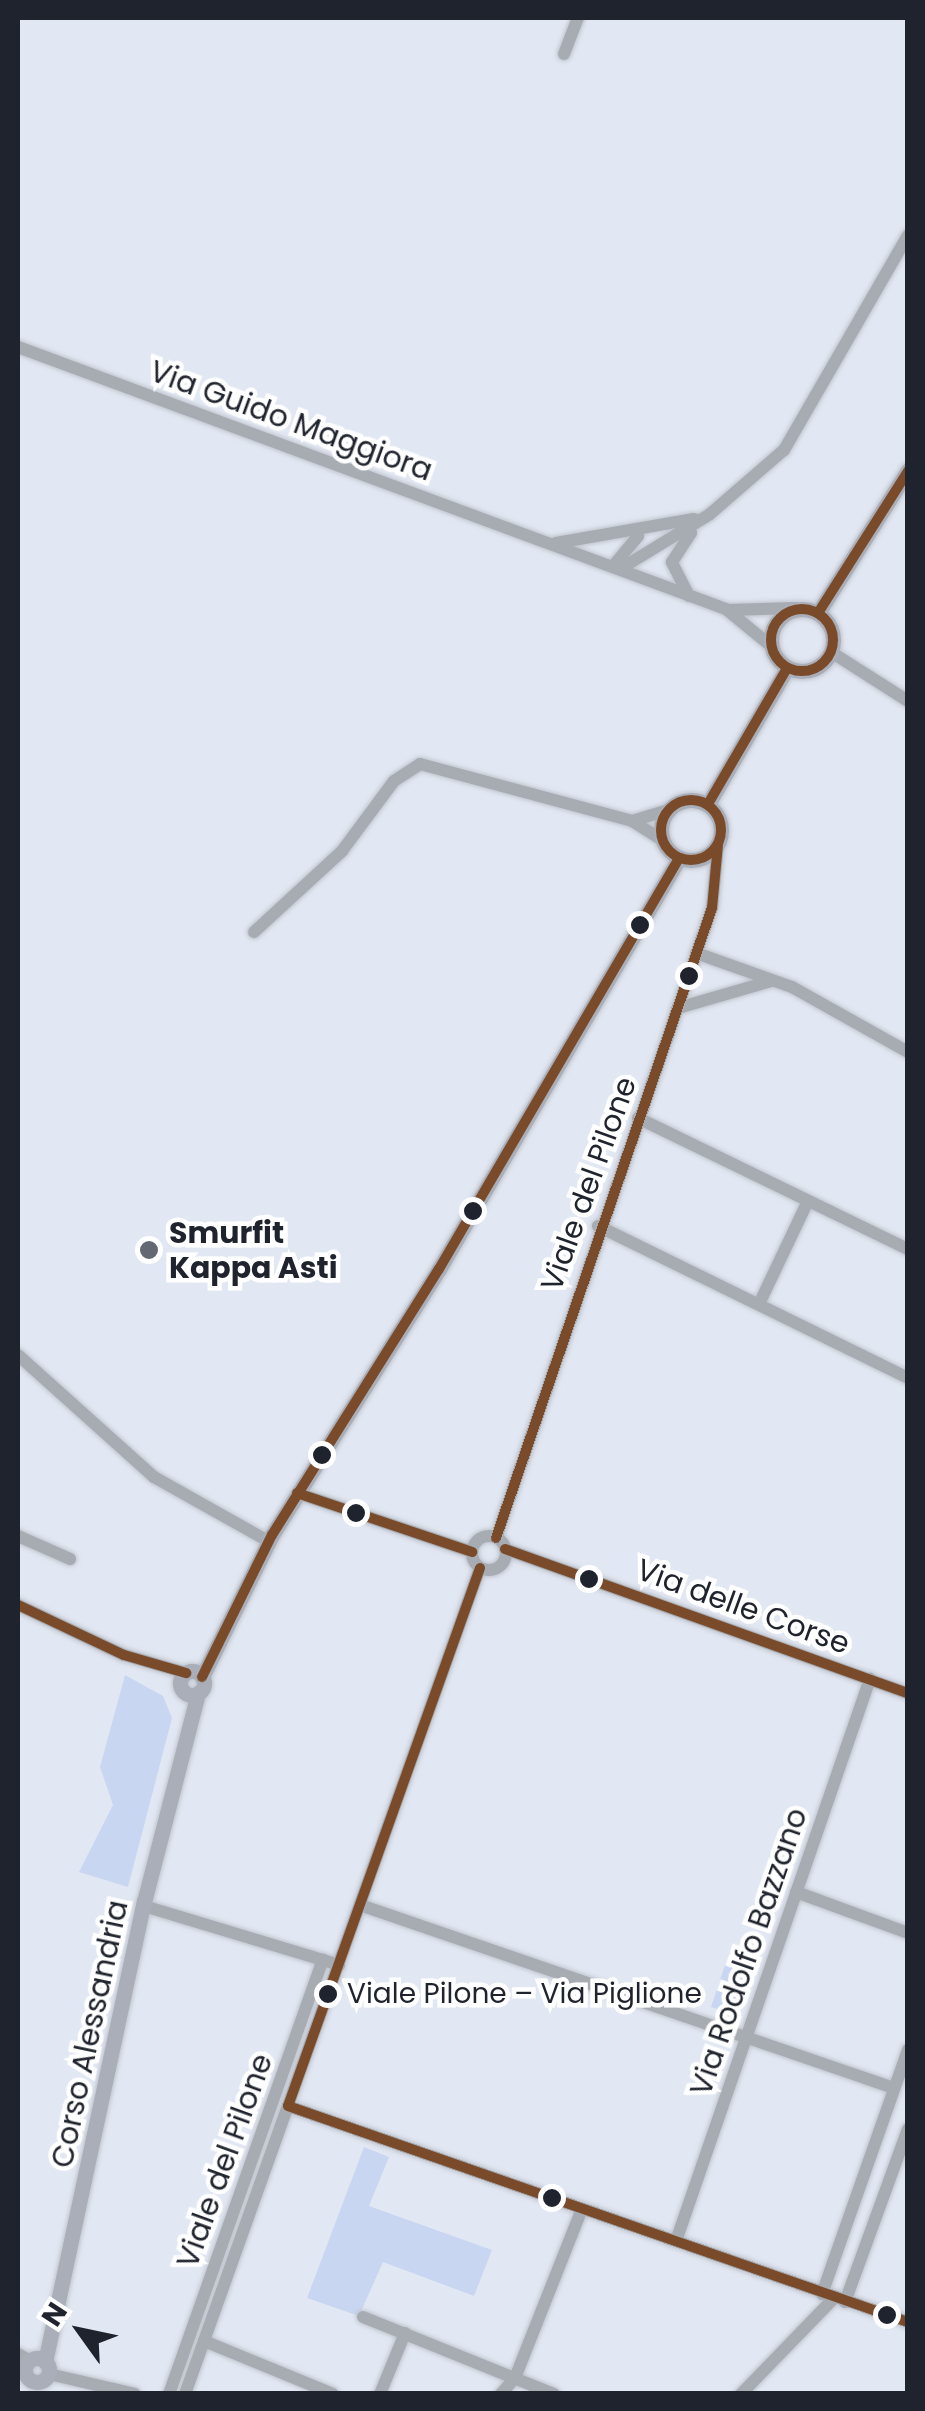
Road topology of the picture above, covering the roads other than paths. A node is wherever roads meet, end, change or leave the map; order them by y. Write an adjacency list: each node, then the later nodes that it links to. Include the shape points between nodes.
1 (578, 18): 2 (street)
2 (564, 54)
3 (908, 234): 6 (street, Via Guido Maggiora, via 793,438)
4 (18, 347): 8 (street, Via Guido Maggiora)
5 (908, 470): 13 (main road)
6 (710, 514): 7 (street, Via Guido Maggiora); 9 (street, Via Guido Maggiora); 10 (street, Via Guido Maggiora, via 672,556)
7 (649, 530): 8 (street, Via Guido Maggiora); 9 (street, Via Guido Maggiora, via 630,540)
8 (547, 544): 9 (street, Via Guido Maggiora)
9 (617, 568): 10 (street, Via Guido Maggiora)
10 (690, 596): 12 (street, Via Guido Maggiora)
11 (796, 608): 12 (street, Via Guido Maggiora); 13 (main road); 14 (main road, via 773,626)
12 (726, 610): 14 (street, Via Guido Maggiora)
13 (818, 612): 15 (main road, via 833,634)
14 (771, 646): 16 (main road)
15 (831, 652): 16 (main road, via 818,667); 17 (street)
16 (788, 668): 18 (main road)
17 (908, 701)
18 (708, 804): 19 (main road, via 691,799); 22 (main road, via 722,828)
19 (667, 810): 20 (street); 21 (main road)
20 (632, 822): 21 (street); 24 (street, via 420,764 394,780 342,851)
21 (662, 840): 23 (main road)
22 (718, 845): 23 (main road, via 705,857); 25 (street, Viale del Pilone, via 712,908)
23 (679, 858): 36 (main road, via 439,1269)
24 (254, 932)
25 (696, 954): 26 (street); 27 (street, Viale del Pilone)
26 (773, 980): 27 (street); 28 (street)
27 (678, 1008): 29 (street, Viale del Pilone)
28 (908, 1052)
29 (638, 1118): 30 (street); 31 (street, Viale del Pilone)
30 (808, 1201): 32 (street); 33 (street)
31 (598, 1226): 33 (street); 39 (street, Viale del Pilone)
32 (908, 1250)
33 (760, 1302): 35 (street)
34 (18, 1355): 38 (street, via 154,1477)
35 (908, 1378)
36 (297, 1494): 38 (main road); 40 (street)
37 (18, 1536): 41 (street)
38 (268, 1542): 45 (main road, via 209,1660)
39 (501, 1543): 40 (street, via 480,1538); 42 (street, via 497,1568); 44 (street, Via delle Corse)
40 (472, 1552): 42 (street)
41 (70, 1559)
42 (480, 1568): 48 (street, Viale del Pilone)
43 (18, 1604): 45 (street)
44 (870, 1679): 46 (street, Via delle Corse); 47 (street, Via Rodolfo Bazzano)
45 (191, 1682): 49 (main road, Corso Alessandria, via 190,1718)
46 (908, 1693)
47 (796, 1892): 50 (street); 53 (street, Via Rodolfo Bazzano)
48 (360, 1905): 52 (street, Viale del Pilone); 53 (street)
49 (144, 1906): 51 (street); 65 (main road, Corso Alessandria)
50 (908, 1933)
51 (323, 1960): 52 (street); 68 (street, Viale del Pilone)
52 (339, 1965): 56 (street, Viale del Pilone)
53 (744, 2038): 55 (street); 59 (street, Via Rodolfo Bazzano)
54 (908, 2050): 55 (street)
55 (894, 2088): 60 (street)
56 (288, 2106): 58 (street); 64 (street, Viale del Pilone)
57 (908, 2129): 60 (street)
58 (582, 2210): 59 (street); 66 (street)
59 (676, 2241): 60 (street)
60 (834, 2298): 62 (street); 74 (street)
61 (363, 2317): 63 (street)
62 (908, 2322)
63 (405, 2333): 66 (street); 71 (street)
64 (204, 2341): 69 (street, Viale del Pilone); 70 (street)
65 (36, 2371): 67 (street)
66 (516, 2378): 72 (street); 73 (street)
67 (135, 2394)
68 (169, 2394)
69 (186, 2394)
70 (333, 2394)
71 (380, 2394)
72 (501, 2394)
73 (554, 2394)
74 (741, 2394)

